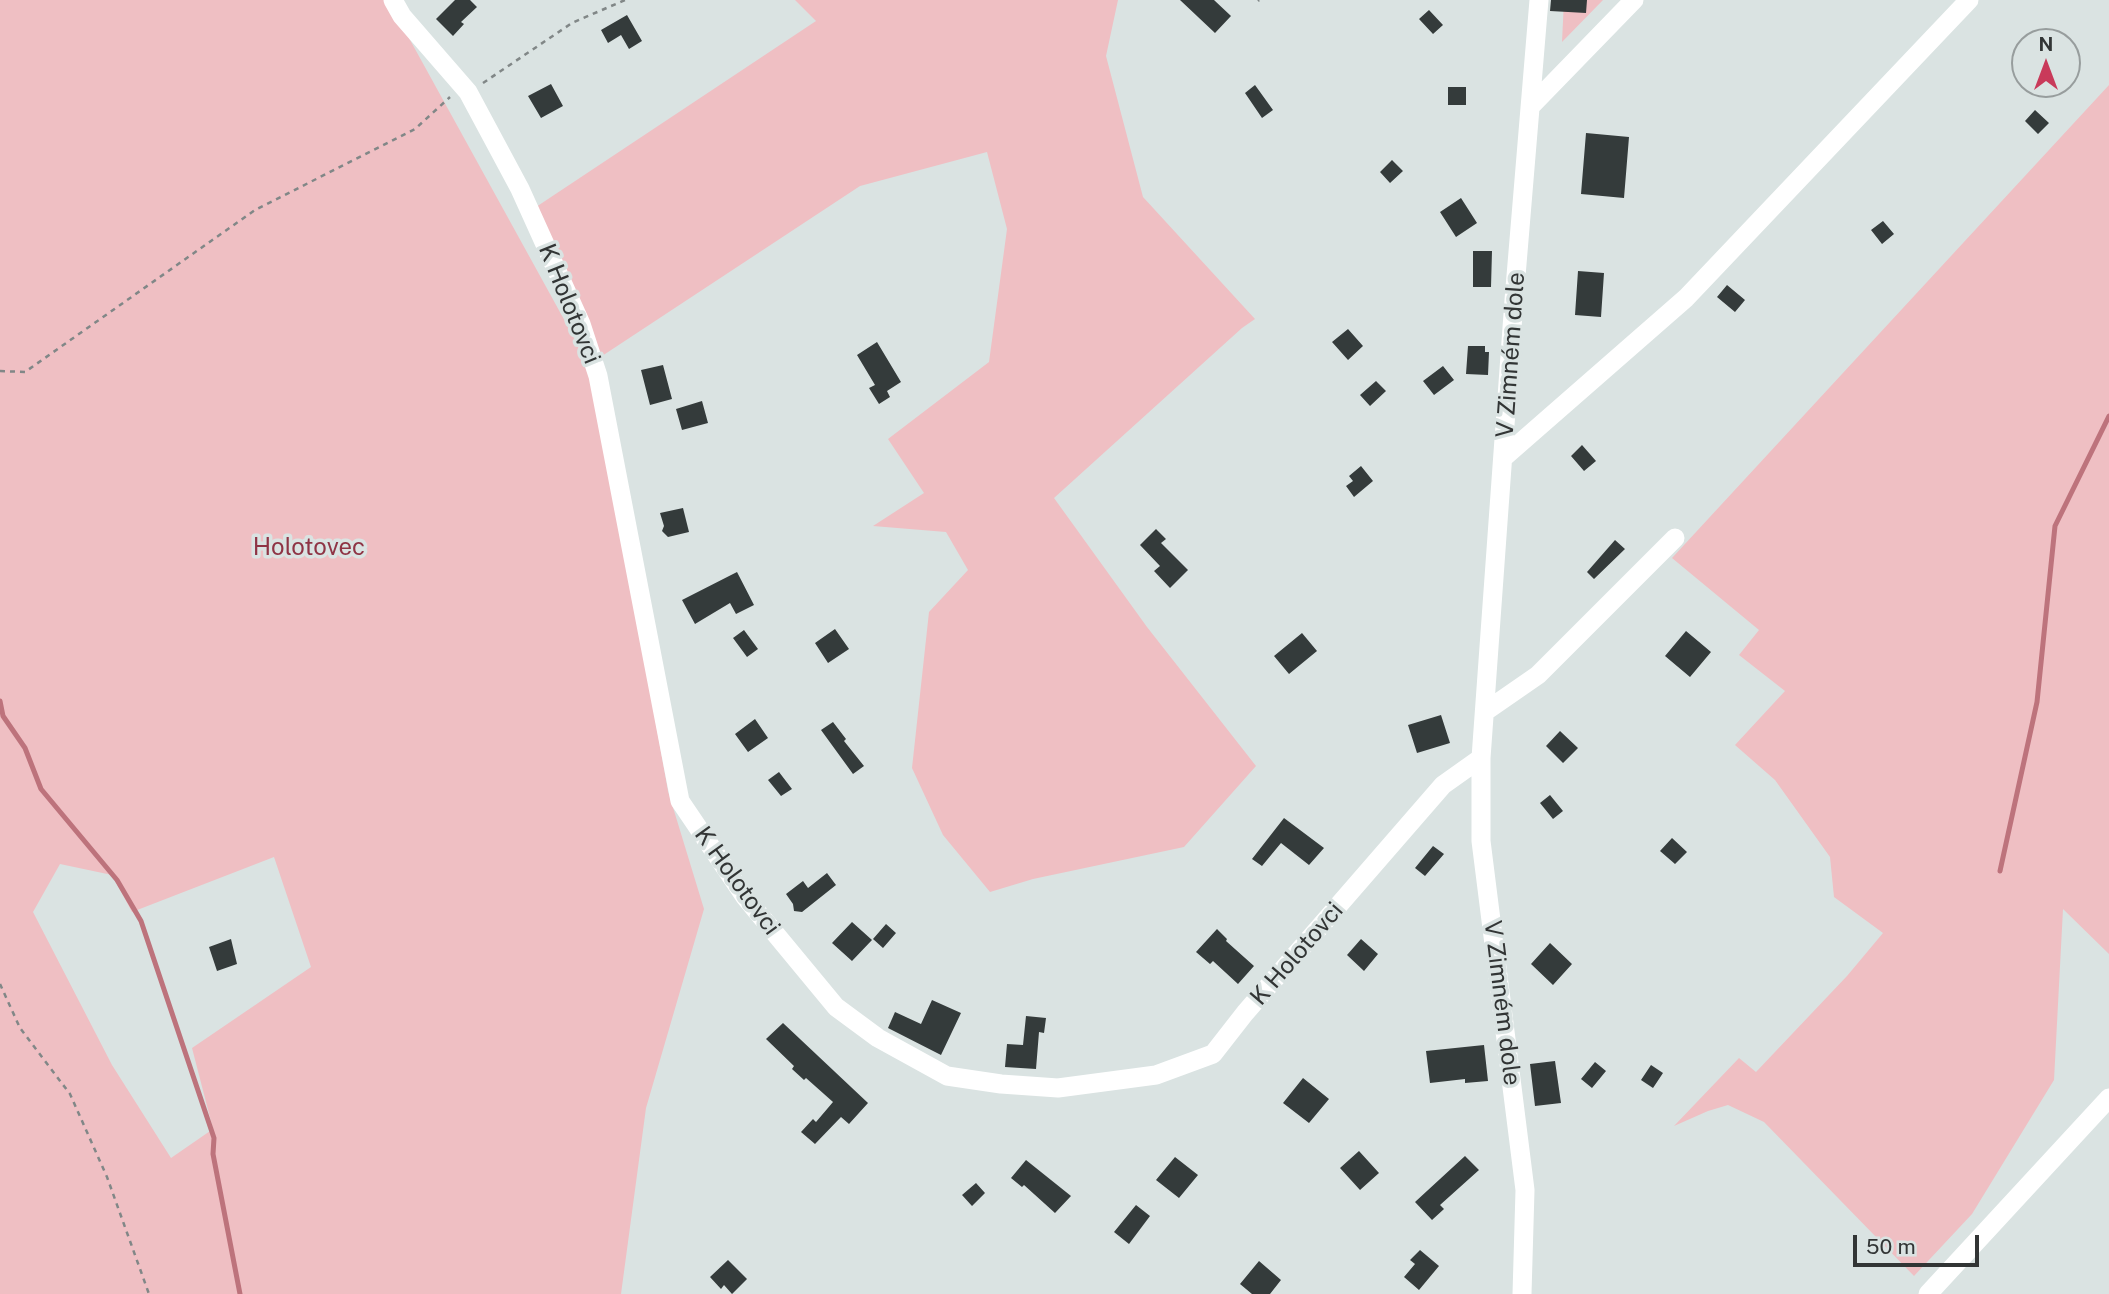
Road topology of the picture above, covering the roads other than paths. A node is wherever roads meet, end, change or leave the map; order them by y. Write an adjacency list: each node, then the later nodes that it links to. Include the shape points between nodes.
1 (393, 0): 9 (street, K Holotovci, via 465,89 520,189 582,324 598,376 680,801 745,897 836,1007 878,1038 947,1076 1058,1088 1156,1075 1213,1054 1443,785)
2 (1539, 0): 5 (street, V Zimném dole)
3 (1634, 0): 5 (street)
4 (1969, 0): 6 (street, via 1685,298)
5 (1532, 105): 6 (street, V Zimném dole)
6 (1503, 458): 8 (street, V Zimném dole)
7 (1675, 538): 8 (street, via 1538,675)
8 (1486, 711): 9 (street, V Zimném dole)
9 (1481, 758): 11 (street, V Zimném dole, via 1481,841 1525,1191)
10 (2109, 1098): 12 (street)
11 (1522, 1294)
12 (1928, 1294)

